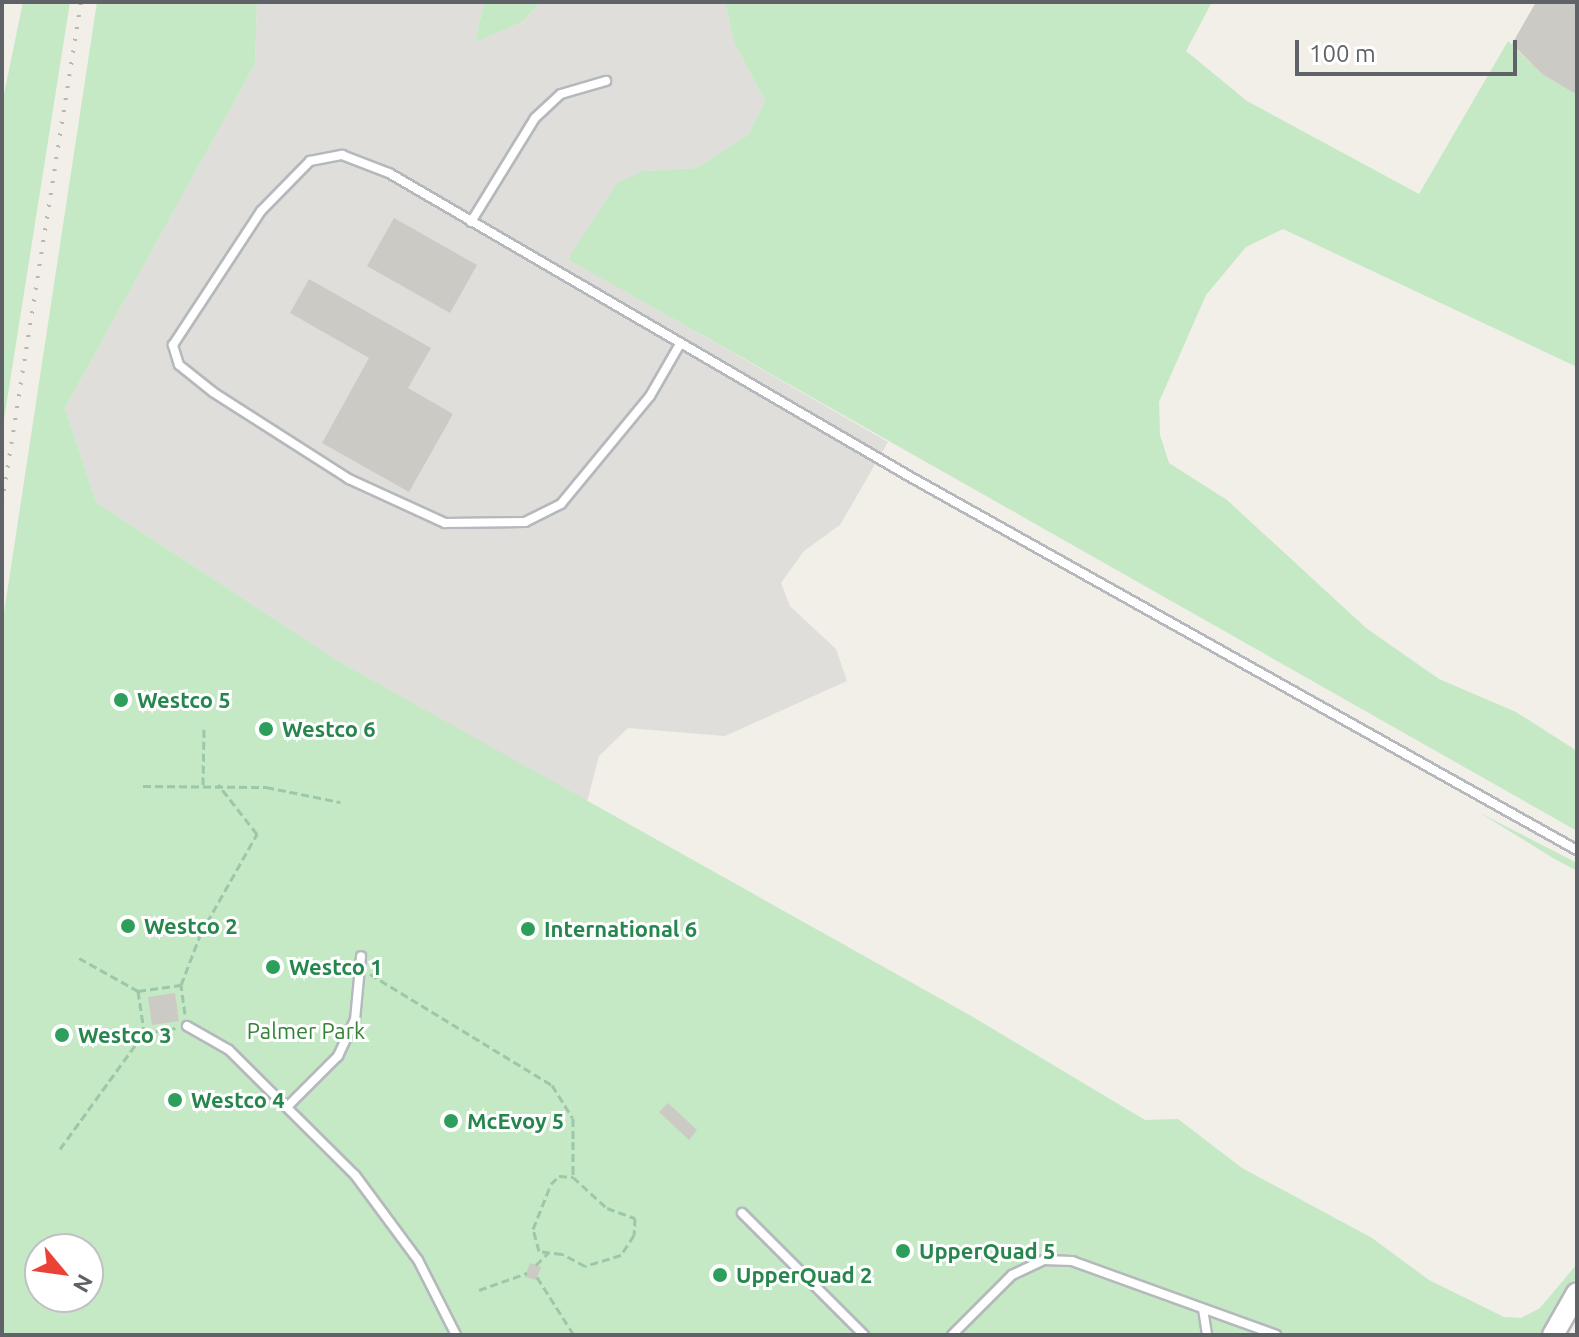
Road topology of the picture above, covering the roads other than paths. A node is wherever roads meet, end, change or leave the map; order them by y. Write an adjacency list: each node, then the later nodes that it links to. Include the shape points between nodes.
1 (606, 81): 2 (lane, via 561,94 535,118)
2 (471, 222): 3 (lane); 3 (lane, via 389,173 342,155 310,161 240,237 192,309 173,345 179,365 349,479 445,523 525,522 561,504 650,396)
3 (680, 344): 4 (lane)
4 (1577, 850)
5 (361, 956): 7 (lane, via 355,1020 338,1056)
6 (187, 1026): 7 (lane, via 229,1050)
7 (288, 1106): 11 (lane, via 394,1223)
8 (742, 1213): 12 (lane)
9 (1577, 1293): 16 (street)
10 (1203, 1309): 13 (lane, via 1072,1261 1044,1260 1012,1275); 14 (lane); 15 (lane)
11 (456, 1335)
12 (864, 1335)
13 (952, 1335)
14 (1207, 1335)
15 (1276, 1335)
16 (1553, 1335)

